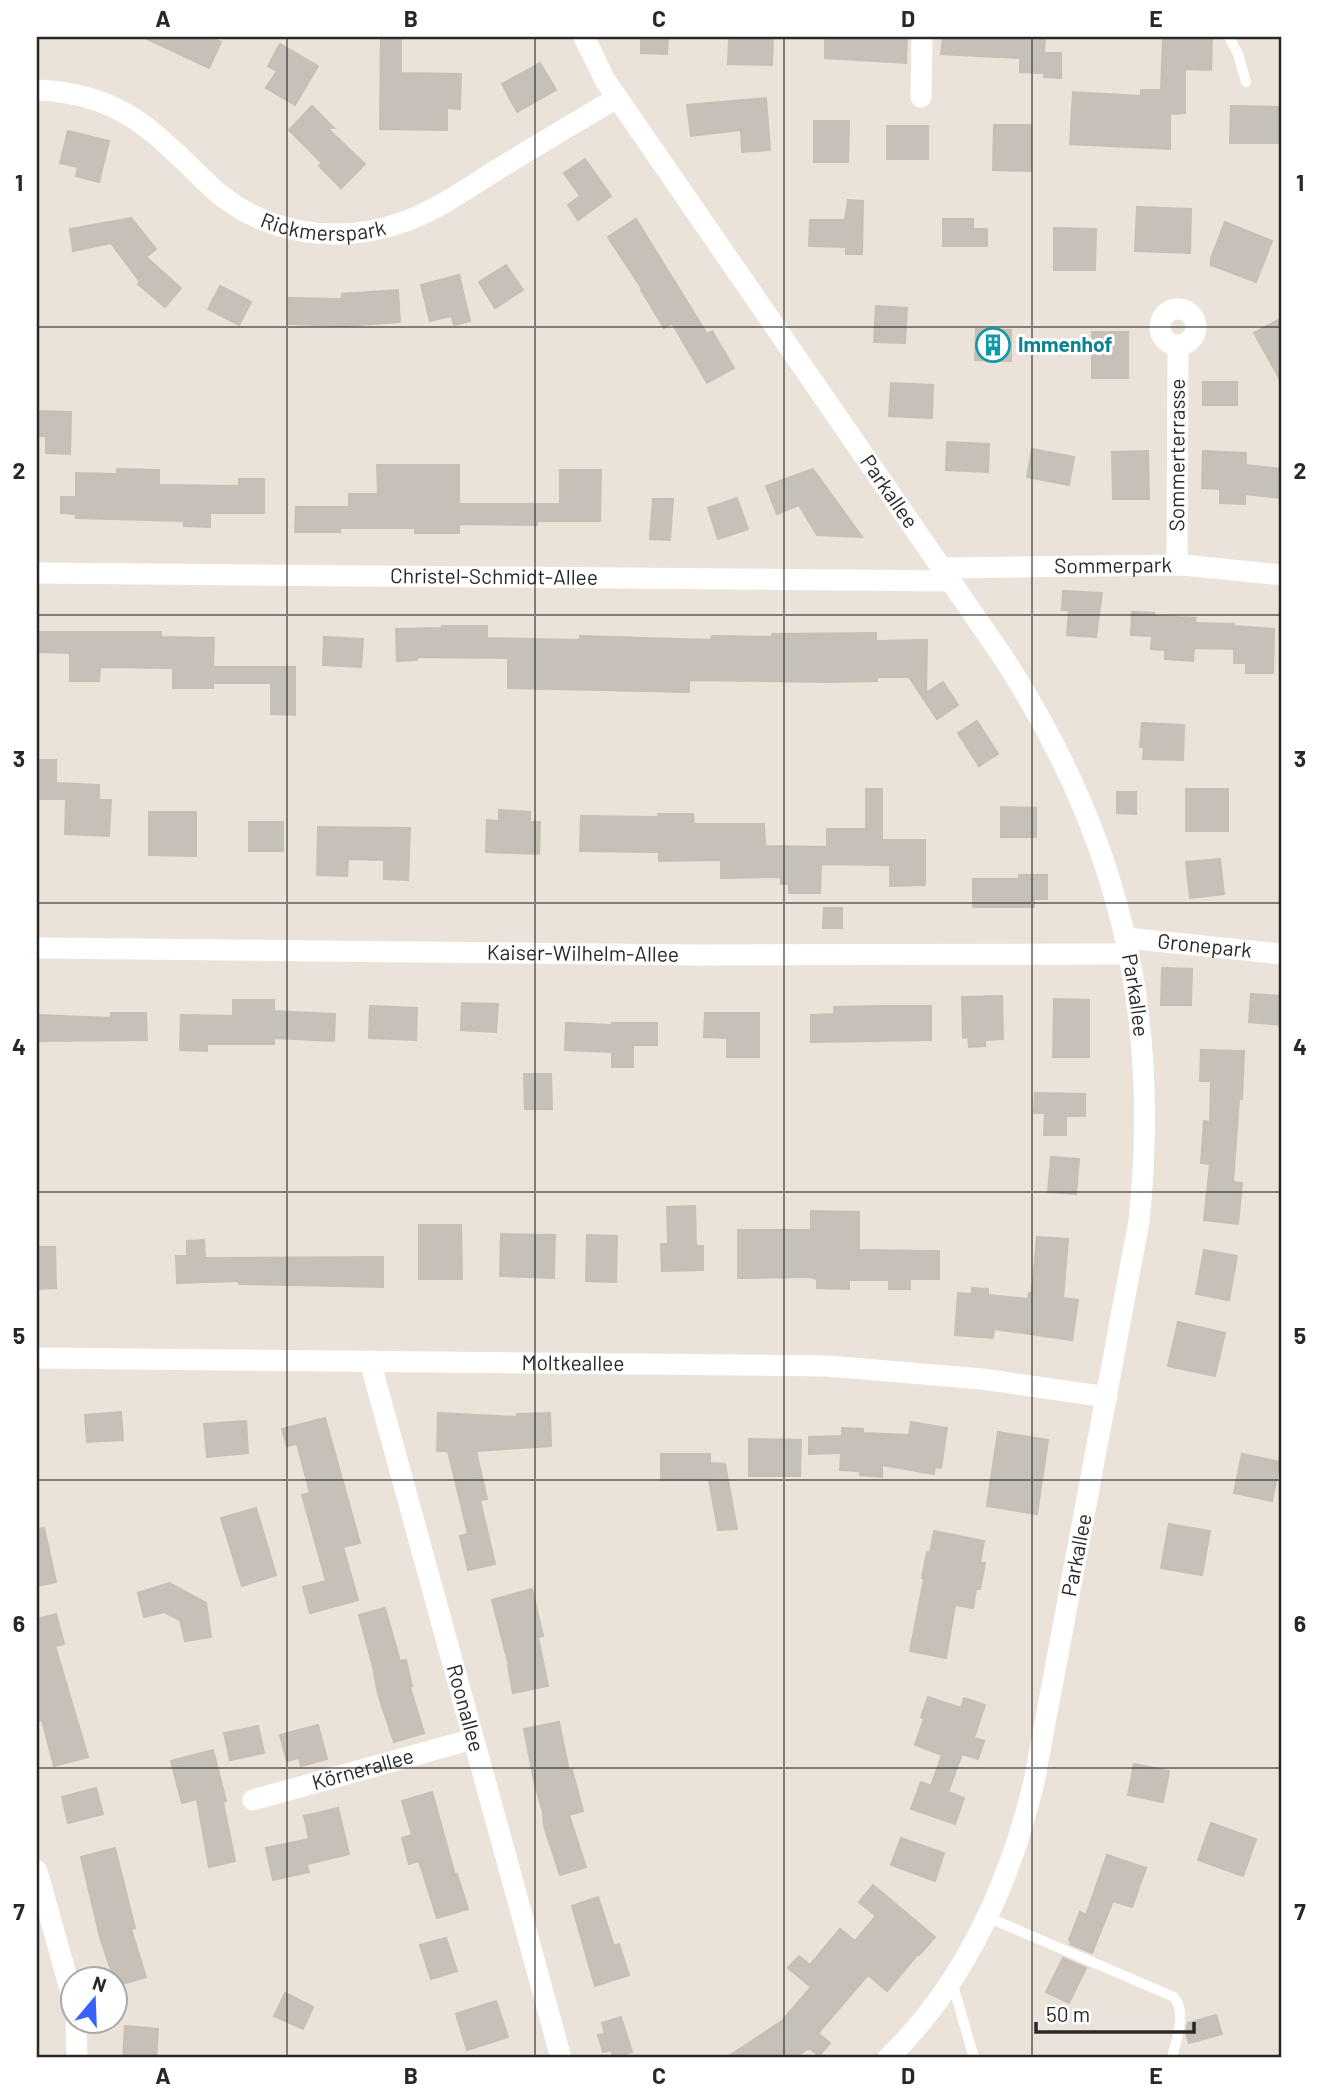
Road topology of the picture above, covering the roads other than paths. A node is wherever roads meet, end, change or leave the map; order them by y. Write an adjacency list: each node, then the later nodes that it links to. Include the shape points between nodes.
1 (584, 37): 6 (street, Parkallee)
2 (922, 37): 7 (street)
3 (1229, 37): 4 (lane)
4 (1246, 82)
5 (37, 90): 6 (street, Rickmerspark, via 92,98 124,111 246,213 284,228 327,234 377,229 424,213)
6 (617, 97): 11 (street, Parkallee)
7 (921, 97)
8 (1178, 346): 9 (street, Sommerterrasse)
9 (1177, 565): 11 (street, Sommerpark); 12 (street, Sommerpark)
10 (37, 573): 11 (street, Christel-Schmidt-Allee)
11 (946, 575): 13 (street, Parkallee, via 1028,696 1068,771 1100,848)
12 (1282, 575)
13 (1128, 946): 14 (street, Kaiser-Wilhelm-Allee, via 699,955); 15 (street, Gronepark); 18 (street, Parkallee, via 1143,1053 1144,1157 1139,1221)
14 (37, 948)
15 (1282, 954)
16 (37, 1358): 17 (street, Moltkeallee)
17 (370, 1361): 18 (street, Moltkeallee, via 828,1367 982,1379); 19 (street, Roonallee)
18 (1107, 1397): 22 (street, Parkallee, via 1034,1782 1015,1850)
19 (473, 1739): 20 (street, Körnerallee); 27 (street, Roonallee)
20 (253, 1800)
21 (37, 1871): 23 (street)
22 (987, 1917): 24 (street, Parkallee); 30 (lane, via 1174,1997 1180,2005 1180,2020)
23 (64, 1966)
24 (951, 1979): 28 (street, Parkallee); 29 (lane)
25 (76, 2036): 26 (street)
26 (76, 2058)
27 (561, 2058)
28 (889, 2058)
29 (974, 2058)
30 (1172, 2058)

